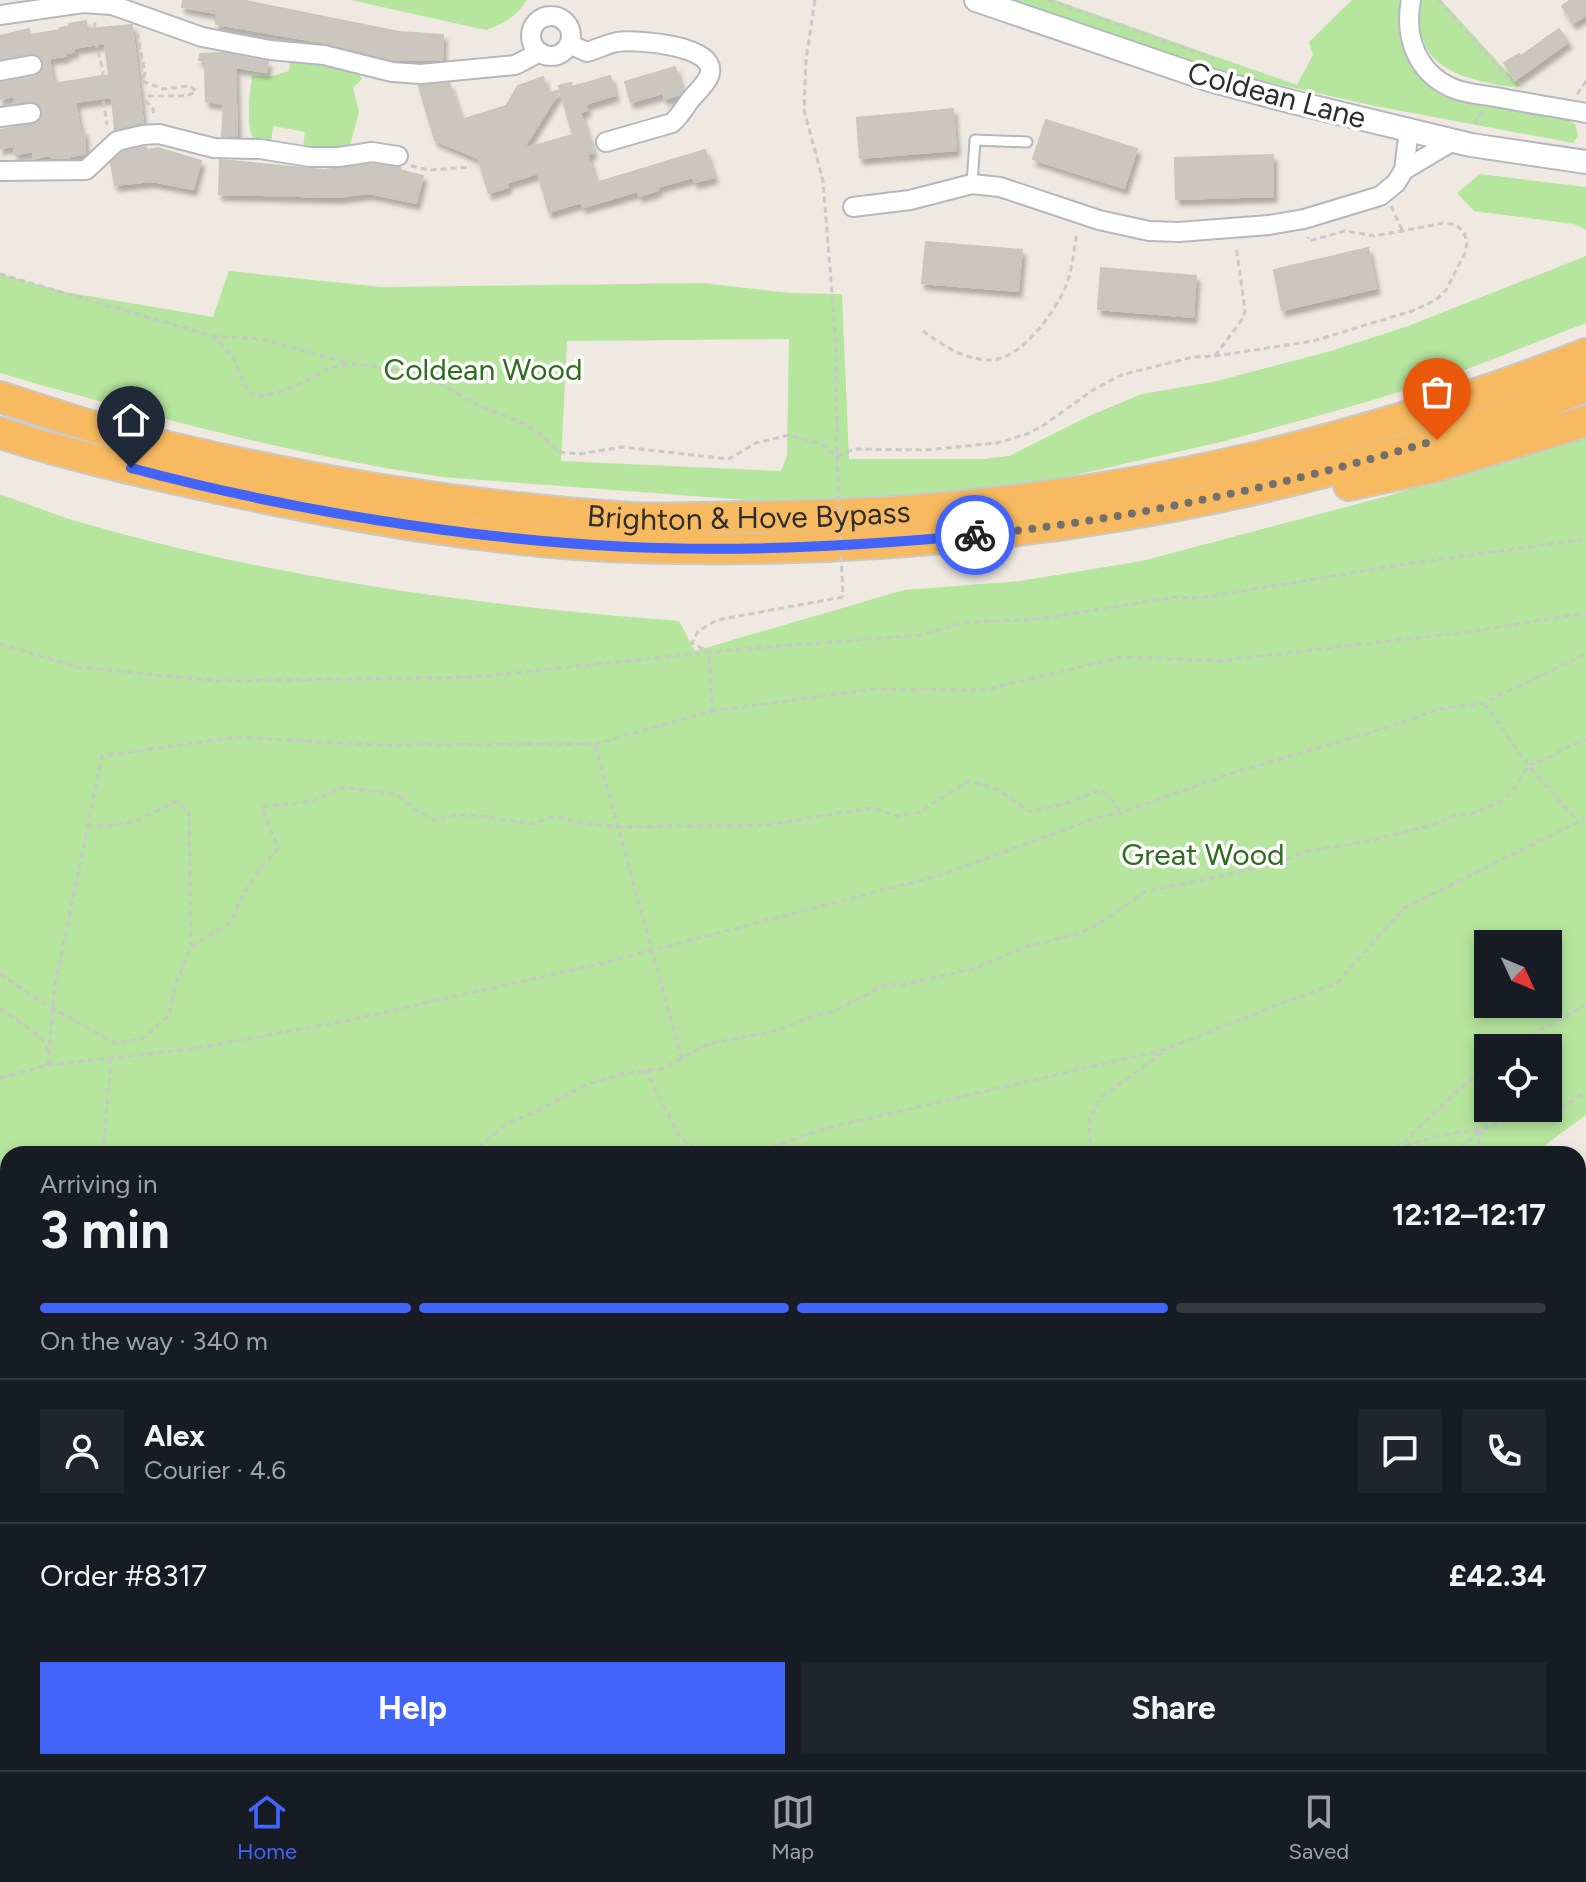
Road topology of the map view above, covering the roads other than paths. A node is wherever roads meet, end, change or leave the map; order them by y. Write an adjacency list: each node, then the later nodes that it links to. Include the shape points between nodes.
1 (976, 0): 12 (street, Coldean Lane, via 1213,81)
2 (1411, 0): 10 (street, via 1413,48 1443,84)
3 (544, 8): 5 (street, via 568,25); 6 (street, via 532,29 532,42)
4 (0, 15): 6 (street, via 112,5 202,37 421,74 515,65)
5 (569, 44): 6 (street, via 557,55); 14 (street, via 587,52 632,41 684,48 703,56 710,68 708,78 672,123)
6 (540, 52)
7 (32, 65): 8 (street)
8 (0, 71)
9 (31, 113): 11 (street)
10 (1586, 113)
11 (0, 117)
12 (1409, 129): 13 (street, Coldean Lane); 18 (street)
13 (1453, 141): 17 (street, Coldean Lane); 18 (street)
14 (606, 142)
15 (1027, 142): 20 (lane, via 975,140)
16 (405, 161): 19 (street, via 372,152 310,157 214,148 156,134 112,144 86,170)
17 (1586, 162)
18 (1404, 170): 20 (street, via 1385,193 1304,219 1179,232 1149,231 1000,187)
19 (0, 171)
20 (972, 184): 21 (street)
21 (853, 207)
22 (1586, 354): 24 (highway, Brighton & Hove Bypass, via 1431,411 1233,464 1018,501 812,517 633,518 495,506 332,483 168,447)
23 (1586, 386): 27 (highway, Brighton & Hove Bypass, via 1358,463)
24 (0, 397)
25 (1586, 421): 27 (highway, via 1437,466 1241,509)
26 (0, 433): 27 (highway, Brighton & Hove Bypass, via 160,476 331,512 492,535 629,547 891,543)
27 (1122, 516)

